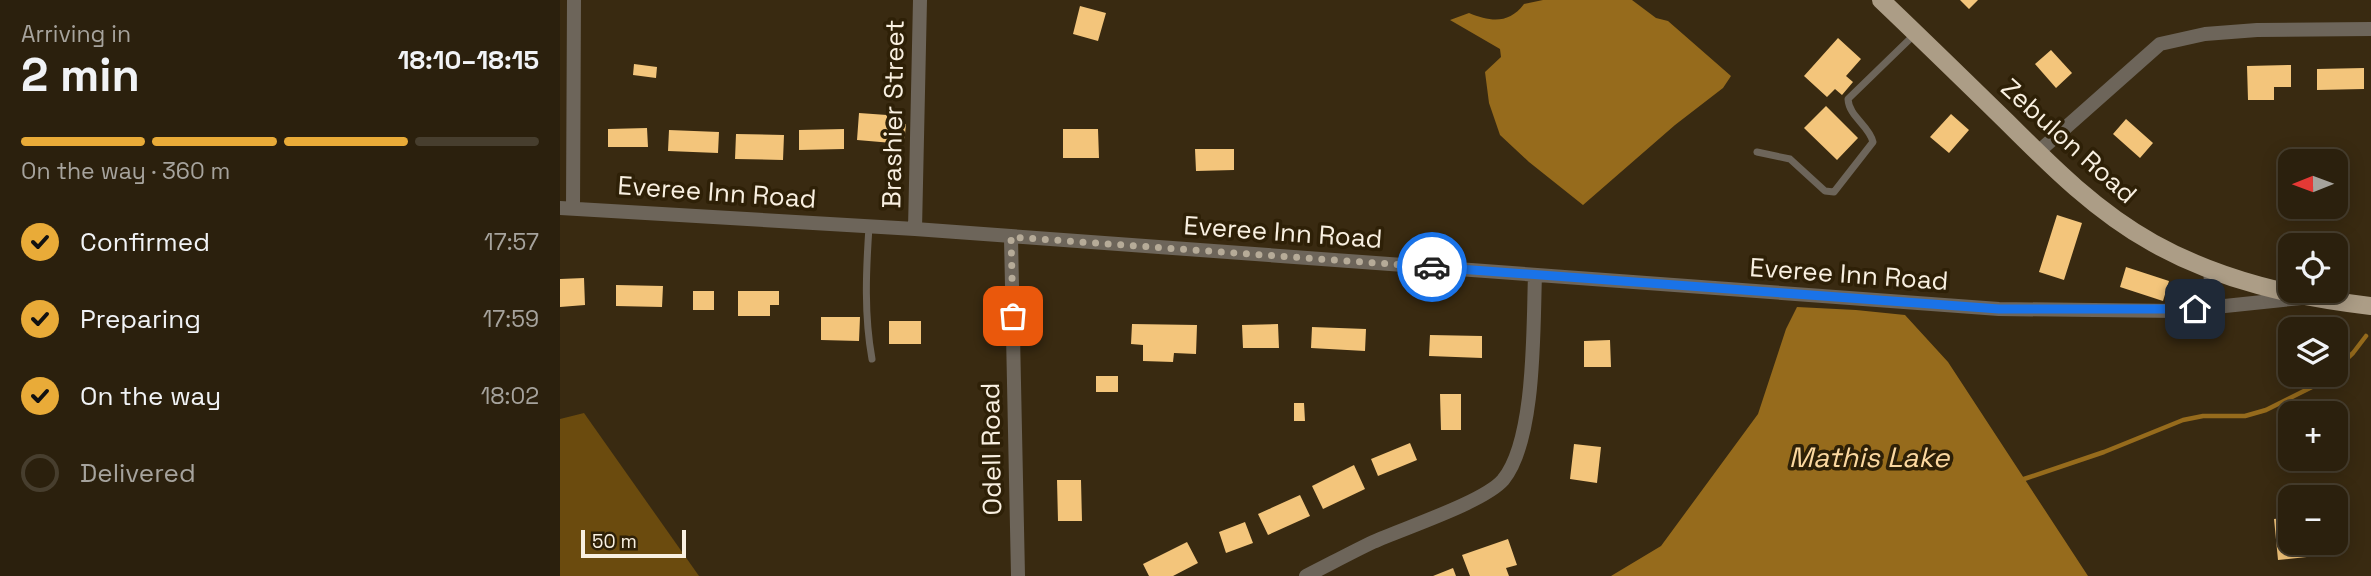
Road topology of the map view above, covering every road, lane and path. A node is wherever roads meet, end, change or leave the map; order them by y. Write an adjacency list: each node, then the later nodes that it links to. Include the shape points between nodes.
1 (574, 0): 8 (street)
2 (920, 0): 10 (street, Brashier Street)
3 (1881, 0): 5 (main road, Zebulon Road)
4 (2371, 29): 7 (street, via 2257,30 2160,44)
5 (1916, 33): 6 (lane, via 1848,99 1849,108 1873,142 1834,192 1825,191 1790,159); 7 (main road, Zebulon Road)
6 (1757, 152)
7 (2038, 153): 12 (main road, Zebulon Road, via 2111,217)
8 (567, 208): 9 (street, Everee Inn Road)
9 (869, 226): 10 (street, Everee Inn Road); 19 (lane, via 867,335)
10 (915, 229): 11 (street, Everee Inn Road)
11 (1011, 237): 13 (street, Everee Inn Road); 20 (street, Odell Road)
12 (2210, 270): 14 (main road, Zebulon Road); 18 (street)
13 (1535, 275): 18 (street, Everee Inn Road, via 1999,309 2177,311); 21 (street, via 1530,396 1518,450 1504,479 1486,494)
14 (2278, 291)
15 (2278, 300): 18 (street, Everee Inn Road)
16 (2348, 303): 17 (main road, Zebulon Road)
17 (2371, 306)
18 (2213, 307)
19 (872, 359)
20 (1018, 576)
21 (1306, 576)

